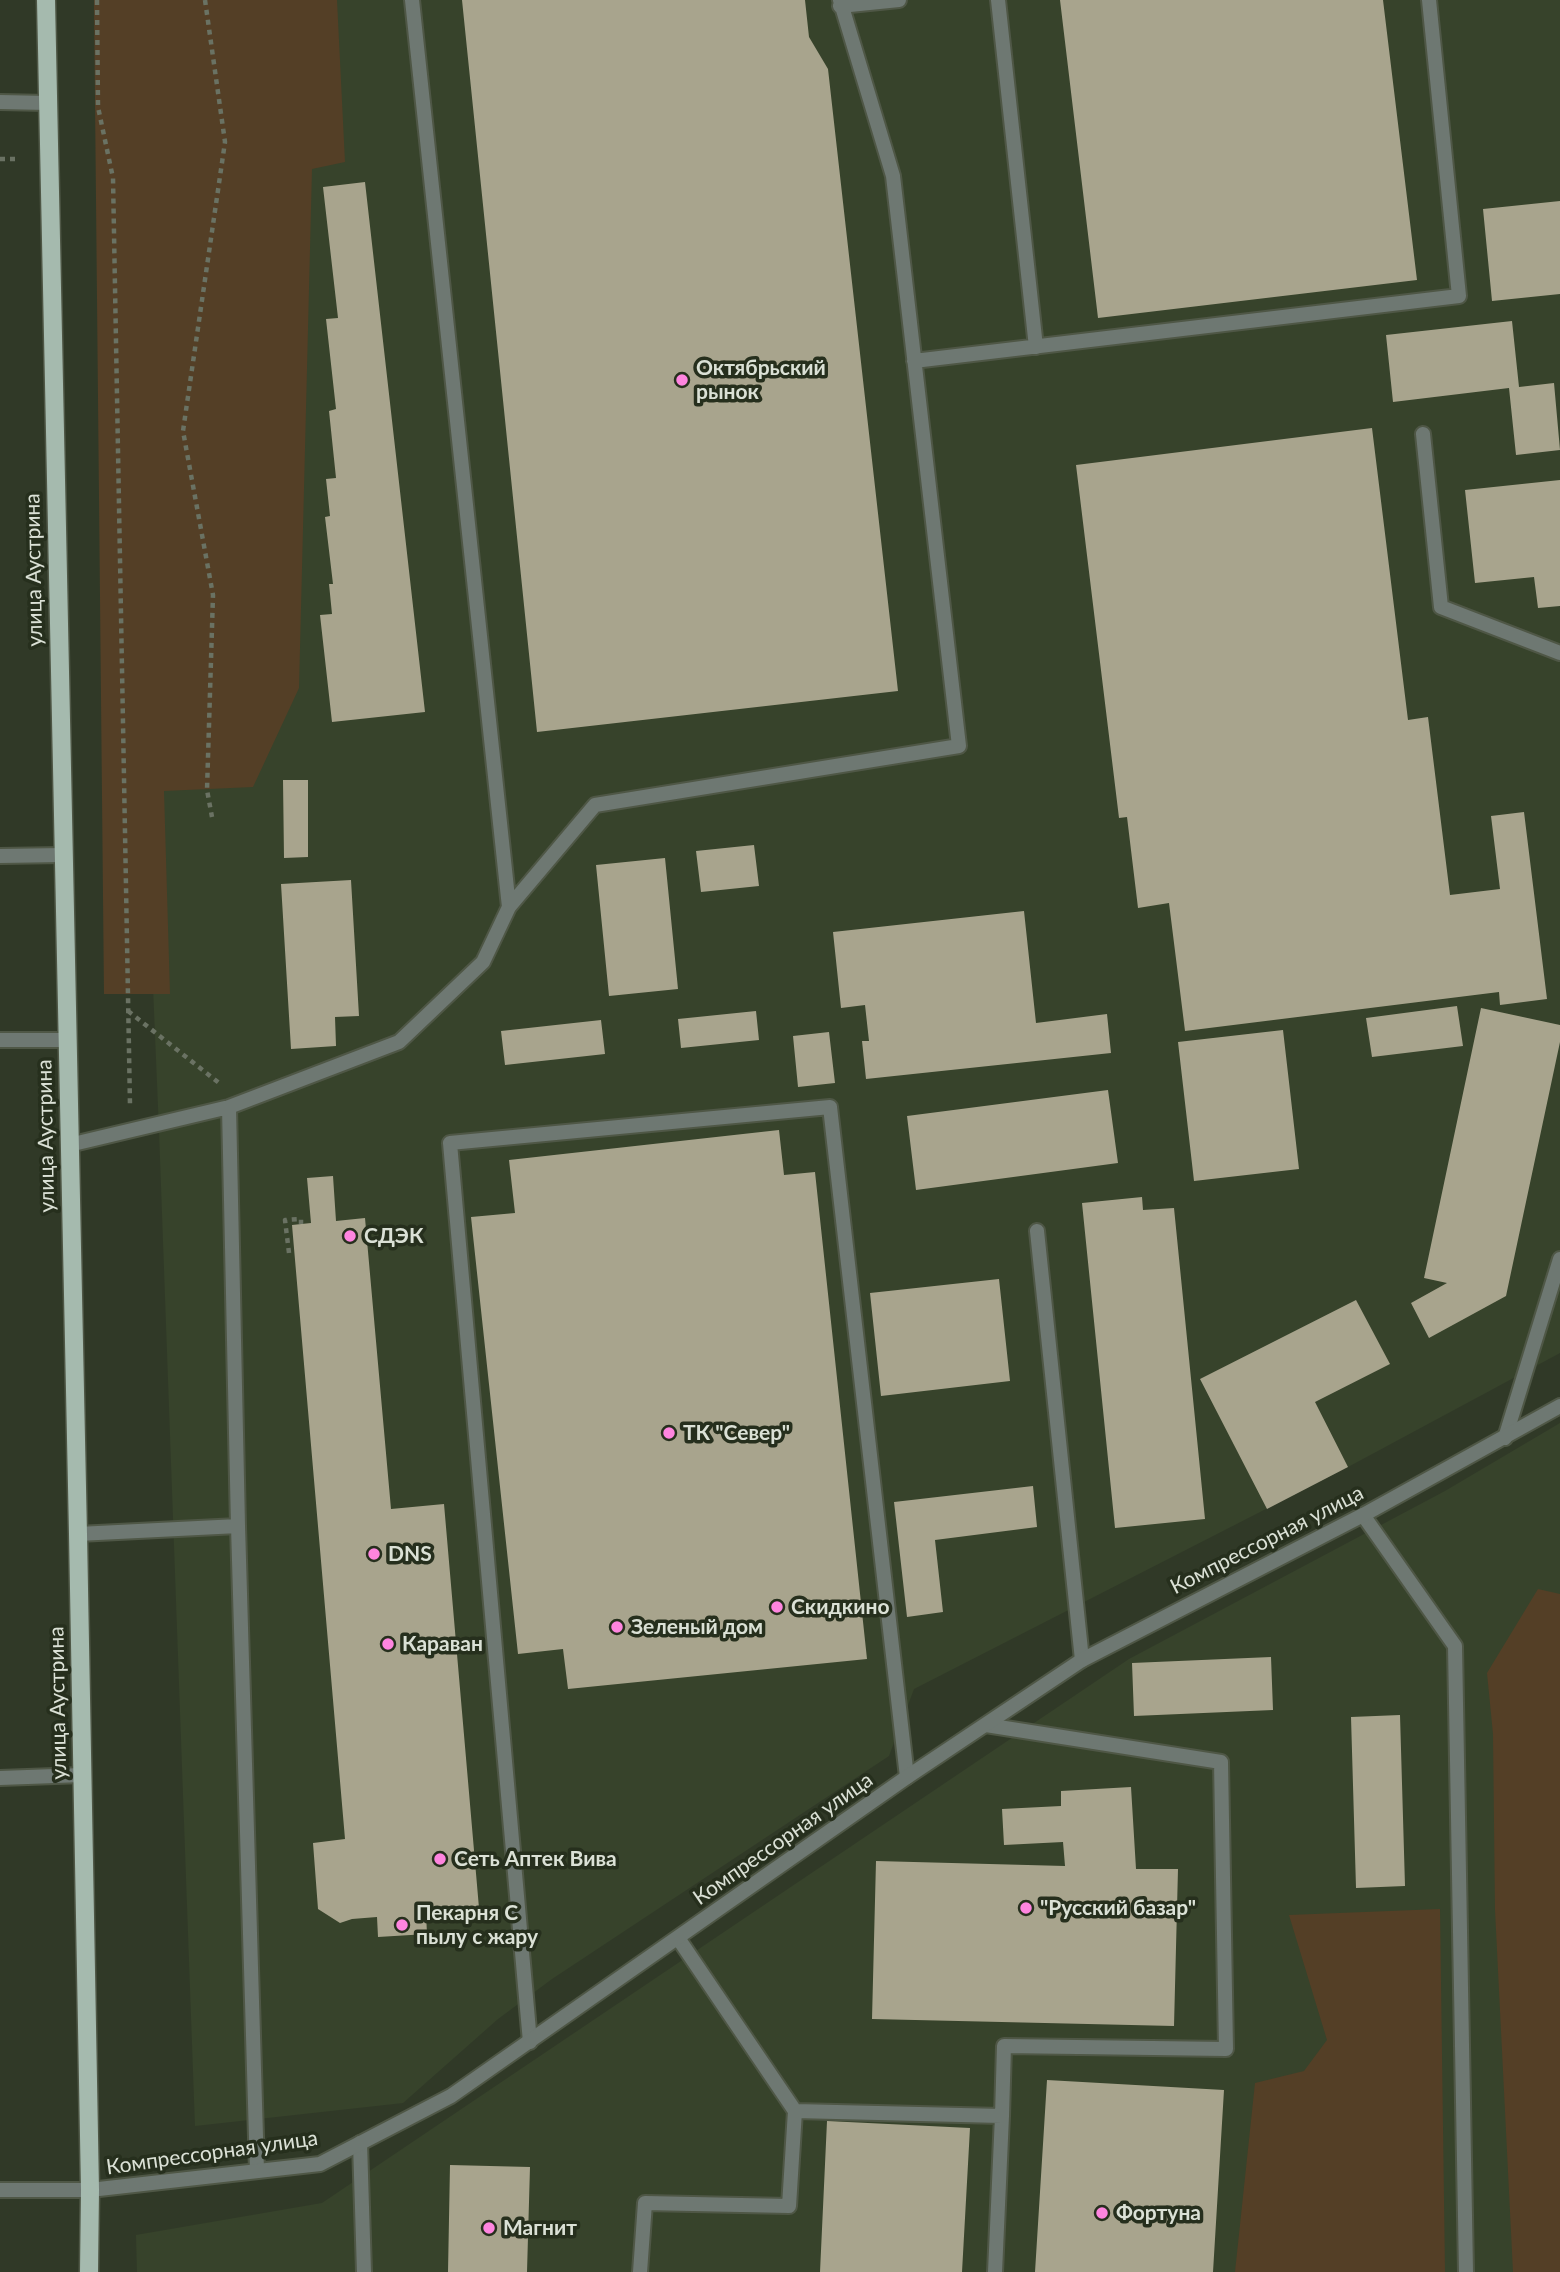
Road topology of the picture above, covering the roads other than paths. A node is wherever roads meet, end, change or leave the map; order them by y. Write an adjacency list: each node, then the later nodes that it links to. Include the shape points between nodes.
1 (46, 0): 8 (main road, улица Аустрина)
2 (412, 0): 15 (street)
3 (899, 0): 6 (street)
4 (998, 0): 9 (street)
5 (1429, 0): 9 (street, via 1459,296)
6 (840, 3): 10 (street, via 893,176)
7 (0, 102): 8 (street)
8 (48, 103): 13 (main road, улица Аустрина)
9 (1036, 347): 10 (street)
10 (915, 361): 15 (street, via 960,746 595,805)
11 (1423, 434): 12 (street, via 1441,607)
12 (1560, 653)
13 (63, 855): 14 (street); 17 (main road, улица Аустрина)
14 (0, 856)
15 (509, 907): 18 (street, via 483,962 398,1042)
16 (0, 1040): 17 (street)
17 (67, 1040): 19 (main road, улица Аустрина)
18 (229, 1107): 19 (street); 25 (street)
19 (69, 1145): 26 (main road, улица Аустрина)
20 (1037, 1231): 27 (street)
21 (1560, 1259): 23 (street)
22 (1560, 1406): 23 (street, Компрессорная улица)
23 (1505, 1438): 24 (street, Компрессорная улица)
24 (1363, 1515): 27 (street, Компрессорная улица); 44 (street, via 1455,1646)
25 (238, 1526): 26 (street); 37 (street)
26 (78, 1534): 29 (main road, улица Аустрина)
27 (1082, 1660): 28 (street, Компрессорная улица)
28 (986, 1725): 30 (street, Компрессорная улица); 35 (street, via 1221,1762 1226,2049 1004,2046)
29 (82, 1775): 31 (street); 39 (main road, улица Аустрина)
30 (907, 1777): 32 (street, Компрессорная улица); 33 (street, via 830,1107 450,1143)
31 (0, 1778)
32 (678, 1938): 33 (street, Компрессорная улица); 34 (street)
33 (530, 2042): 36 (street, Компрессорная улица, via 451,2096)
34 (795, 2111): 35 (street); 42 (street, via 789,2206 645,2203)
35 (1002, 2116): 43 (street)
36 (360, 2143): 37 (street, Компрессорная улица, via 320,2164); 41 (street)
37 (257, 2171): 39 (street, Компрессорная улица)
38 (0, 2190): 39 (street, Компрессорная улица)
39 (90, 2190): 40 (main road, улица Аустрина)
40 (89, 2272)
41 (363, 2272)
42 (640, 2272)
43 (995, 2272)
44 (1466, 2272)

